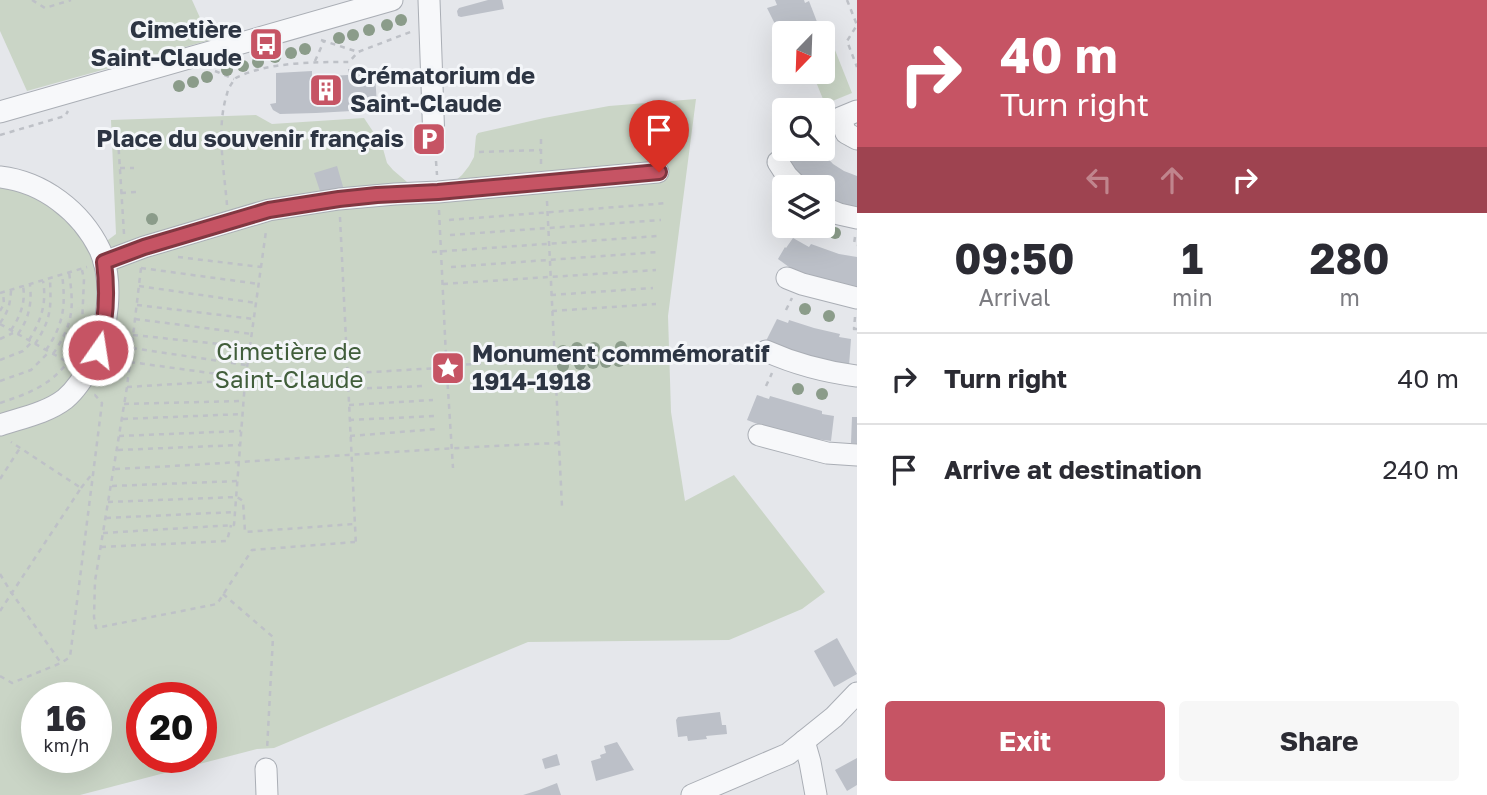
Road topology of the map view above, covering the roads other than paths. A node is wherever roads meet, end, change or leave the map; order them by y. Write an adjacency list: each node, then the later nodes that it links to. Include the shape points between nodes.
1 (392, 0): 4 (street)
2 (429, 0): 6 (street)
3 (857, 111): 5 (street, via 840,118 846,133)
4 (0, 112)
5 (857, 139)
6 (434, 142)
7 (778, 162): 9 (street)
8 (659, 172): 13 (street, via 339,199 269,210 143,258)
9 (787, 175)
10 (0, 177): 13 (street, via 29,184 63,204 79,218)
11 (835, 212): 12 (street)
12 (856, 228)
13 (104, 262): 18 (street, via 107,309 98,350 73,365 65,398)
14 (787, 278): 15 (street)
15 (856, 308)
16 (766, 351): 17 (street, via 824,371)
17 (857, 376)
18 (3, 432)
19 (759, 435): 20 (street)
20 (844, 462)
21 (857, 693): 22 (street)
22 (804, 741): 25 (street, via 788,754); 26 (street)
23 (266, 769): 24 (street)
24 (267, 795)
25 (692, 795)
26 (816, 795)

